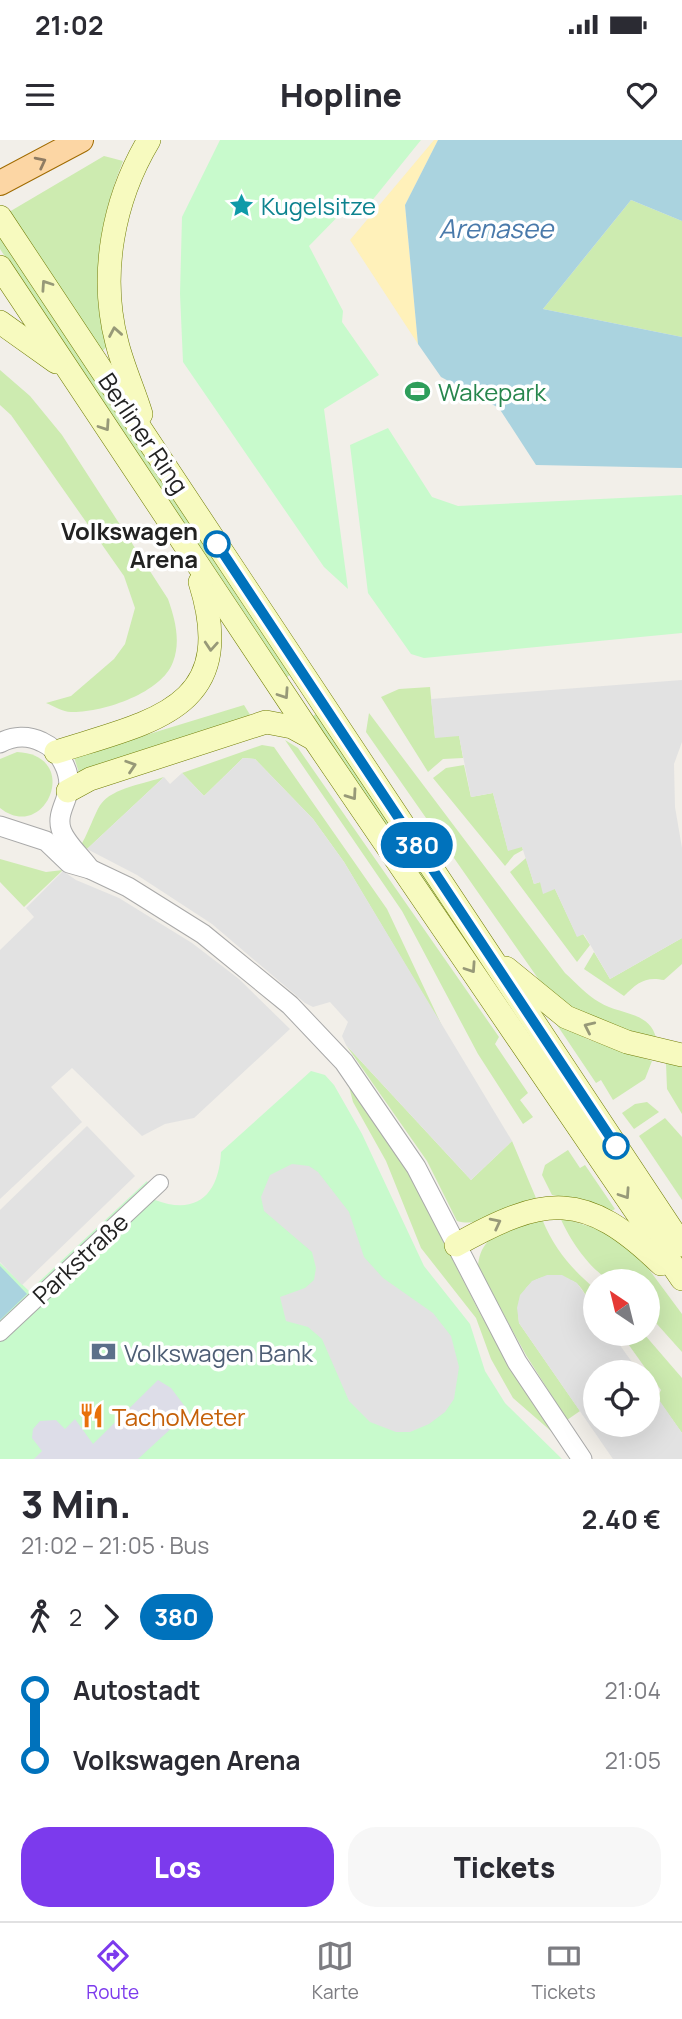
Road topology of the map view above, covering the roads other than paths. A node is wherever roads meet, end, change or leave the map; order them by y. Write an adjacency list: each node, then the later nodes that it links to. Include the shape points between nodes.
1 (81, 140): 3 (main road, one-way to 1)
2 (149, 140): 8 (main road, one-way to 2, via 117,342 110,277 110,254 123,195)
3 (0, 183)
4 (0, 216): 8 (main road, Berliner Ring, one-way to 4)
5 (0, 267): 7 (main road, Berliner Ring)
6 (0, 322): 7 (main road)
7 (67, 370): 9 (main road, Berliner Ring, one-way to 9)
8 (151, 444): 17 (main road, Berliner Ring)
9 (192, 556): 10 (main road, Berliner Ring, one-way to 10); 12 (main road, one-way to 12, via 212,635 211,656 196,687 156,720)
10 (314, 739): 13 (main road, one-way to 10, via 90,779 266,722 292,727); 22 (main road, Berliner Ring, one-way to 22)
11 (0, 743): 12 (street, via 30,737)
12 (56, 752): 13 (street, via 67,770)
13 (64, 801): 15 (street, via 44,825); 16 (street, via 61,830)
14 (0, 826): 15 (street)
15 (24, 832): 16 (street, via 46,841 69,863)
16 (90, 869): 20 (street, via 203,934 306,1021 350,1070 416,1167)
17 (488, 953): 18 (main road, one-way to 17, via 597,1032 566,1017); 21 (main road, Berliner Ring)
18 (668, 1052)
19 (160, 1183): 23 (street, Parkstraße)
20 (456, 1245): 22 (main road, one-way to 22, via 528,1210 570,1209 615,1224); 24 (street, via 517,1362)
21 (682, 1245)
22 (682, 1281)
23 (0, 1333)
24 (582, 1459)

